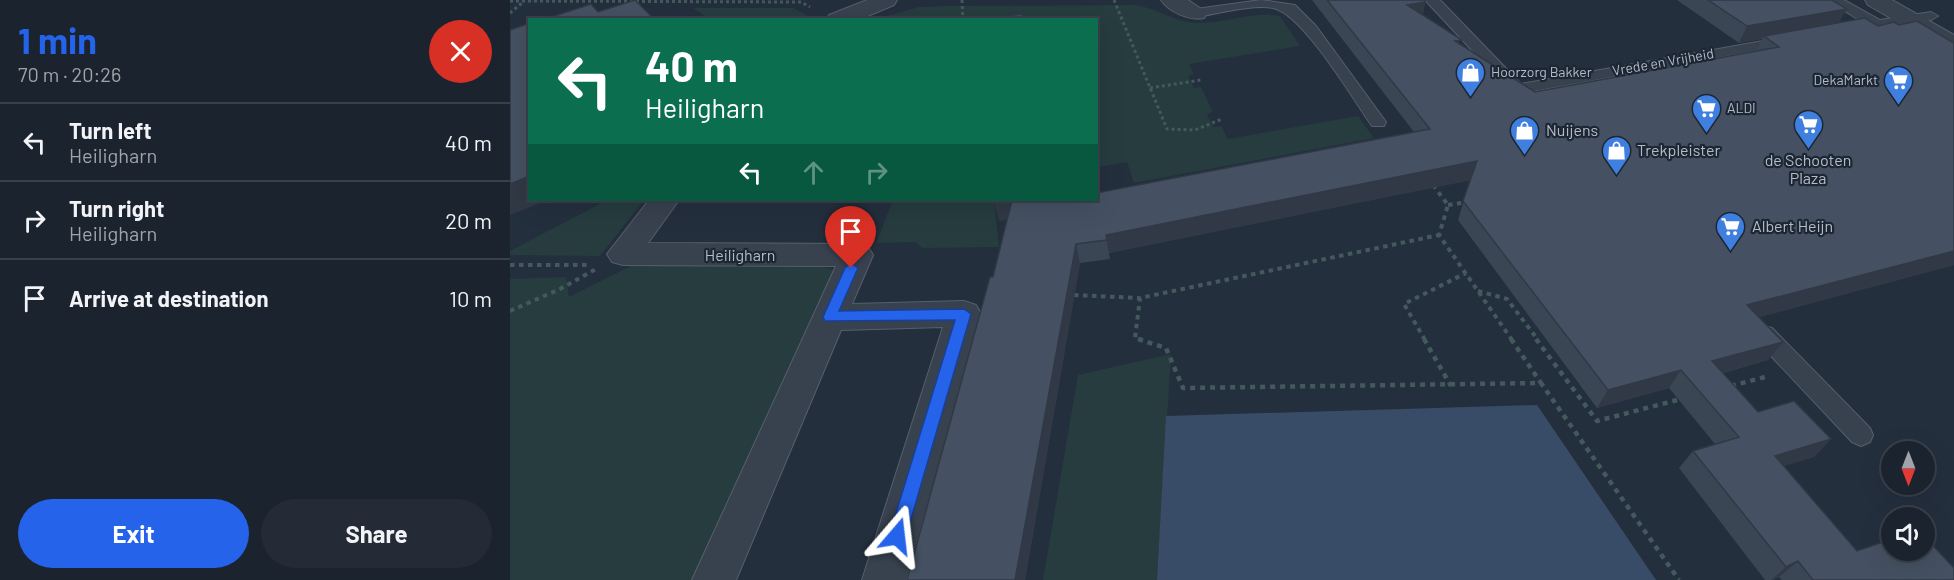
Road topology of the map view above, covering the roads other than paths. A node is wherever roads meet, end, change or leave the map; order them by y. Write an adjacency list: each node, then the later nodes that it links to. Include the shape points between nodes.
1 (886, 0): 8 (street)
2 (1172, 0): 7 (street)
3 (1432, 0): 12 (lane, Vrede en Vrijheid, via 1517,89)
4 (1833, 0): 9 (lane)
5 (1876, 0): 6 (street)
6 (1914, 12): 9 (lane); 10 (street); 13 (street)
7 (1196, 13): 14 (lane, via 1270,3 1290,8 1311,29)
8 (842, 18)
9 (1877, 25): 11 (lane)
10 (1954, 28)
11 (1832, 33)
12 (1798, 39)
13 (1954, 45)
14 (1378, 122)
15 (663, 201): 16 (street, Heiligharn, via 623,254 857,255)
16 (830, 317): 19 (street, Heiligharn); 20 (street, via 964,314)
17 (1764, 334): 18 (lane)
18 (1862, 435)
19 (714, 580)
20 (884, 580)

